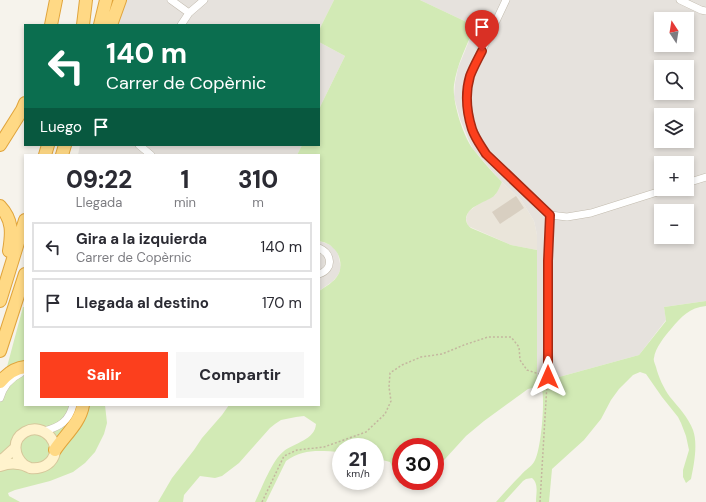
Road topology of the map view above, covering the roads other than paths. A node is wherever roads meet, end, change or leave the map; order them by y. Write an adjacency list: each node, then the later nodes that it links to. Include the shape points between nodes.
1 (56, 0): 13 (highway)
2 (78, 0): 14 (highway)
3 (86, 0): 15 (highway)
4 (98, 0): 16 (highway)
5 (106, 0): 17 (highway)
6 (120, 0): 18 (highway)
7 (171, 0): 12 (street)
8 (204, 0): 12 (street)
9 (506, 0): 28 (street, via 470,76 467,103 469,116 472,130 486,154)
10 (680, 0): 11 (street)
11 (706, 11)
12 (189, 13): 19 (street)
13 (51, 24)
14 (75, 24)
15 (83, 24)
16 (94, 24)
17 (100, 24)
18 (111, 24)
19 (182, 24)
20 (24, 105): 21 (highway)
21 (0, 145)
22 (140, 146): 23 (street)
23 (150, 154)
24 (706, 177): 25 (street)
25 (694, 181)
26 (654, 193): 28 (street, via 591,213 567,217)
27 (0, 206): 33 (highway, via 6,212 11,235)
28 (550, 215): 38 (street)
29 (24, 223): 34 (highway)
30 (320, 248): 31 (street, via 328,254 330,260 326,271)
31 (320, 274)
32 (24, 277): 35 (highway)
33 (0, 280)
34 (0, 301)
35 (0, 351)
36 (24, 367): 39 (highway, via 5,376)
37 (24, 371): 40 (street, via 5,387)
38 (548, 377)
39 (0, 382)
40 (0, 398)
41 (73, 406): 43 (street, via 72,412 64,422 54,429)
42 (83, 406): 45 (highway, via 78,420)
43 (44, 431): 44 (main road, via 28,431 19,438); 45 (main road, via 52,439)
44 (15, 448): 46 (main road); 47 (main road, via 16,455)
45 (55, 450): 47 (main road, via 50,462 44,466 31,468)
46 (0, 460)
47 (24, 465): 48 (main road)
48 (0, 466)

